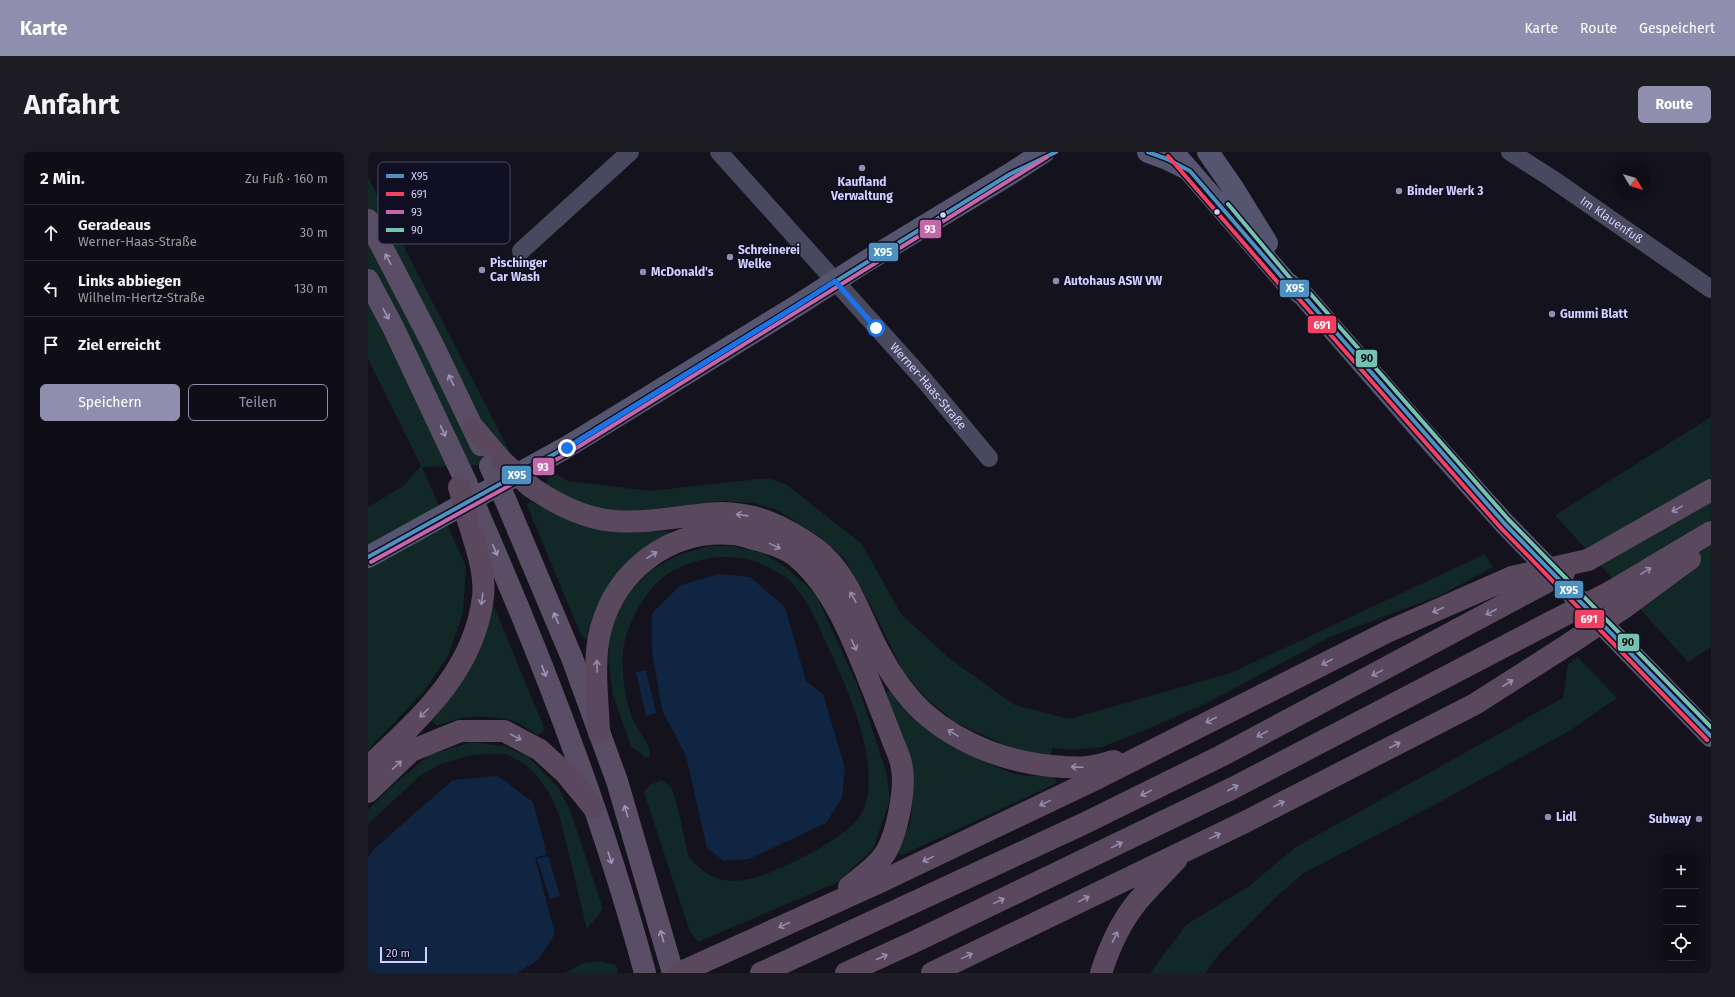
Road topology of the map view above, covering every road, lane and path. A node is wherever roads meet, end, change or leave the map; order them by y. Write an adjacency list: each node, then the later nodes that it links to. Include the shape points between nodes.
1 (630, 152): 15 (street)
2 (718, 152): 17 (street, Werner-Haas-Straße)
3 (1044, 152): 9 (main road)
4 (1056, 152): 9 (main road)
5 (1148, 152): 10 (main road, via 1167,159)
6 (1173, 152): 10 (main road)
7 (1208, 152): 13 (main road)
8 (1510, 152): 18 (street, Im Klauenfuß)
9 (1014, 158): 17 (main road, via 941,205 865,262)
10 (1191, 161): 13 (main road); 19 (main road, via 1286,282)
11 (368, 220): 12 (highway, one-way to 11)
12 (378, 239)
13 (1267, 243): 19 (main road, via 1290,270)
14 (380, 244): 21 (highway, one-way to 14, via 474,428)
15 (521, 251)
16 (368, 280): 23 (highway, one-way to 23, bridge, via 393,327 462,480)
17 (835, 281): 20 (street, Werner-Haas-Straße, via 925,381); 26 (main road, via 567,448)
18 (1711, 289)
19 (1303, 295): 30 (main road, via 1504,523)
20 (989, 458)
21 (496, 464): 29 (highway, one-way to 21, bridge, via 572,658 505,499); 31 (highway, one-way to 21, bridge, via 1115,761 1085,767 1051,766 994,754 953,733 923,712 898,682 879,652 845,582 817,549 790,530 744,514 719,513 614,521 587,516 560,505)
22 (1711, 490): 27 (highway, one-way to 27)
23 (474, 517): 32 (highway, one-way to 32, via 483,596 470,644 455,675 430,707); 34 (highway, one-way to 34, via 537,654)
24 (1711, 532): 28 (highway, one-way to 24)
25 (1711, 544): 28 (highway)
26 (368, 557)
27 (1588, 560): 31 (highway, one-way to 31, bridge, via 1512,577 1387,632); 40 (highway, one-way to 40, bridge, via 1222,756 1083,824)
28 (1619, 599): 35 (highway, one-way to 28, bridge, via 1475,704 1569,644); 41 (highway, one-way to 28, bridge, via 937,932 1233,788 1551,622)
29 (599, 733): 36 (highway, one-way to 36, via 596,656 598,642 615,593 635,568 665,547 683,539 707,534 733,534 768,542 798,558 818,579 837,609 857,650 902,764 902,798 897,824 885,854 871,870); 38 (highway, one-way to 29, via 617,781)
30 (1711, 736)
31 (1155, 748): 36 (highway, one-way to 36, via 880,882)
32 (368, 767)
33 (368, 792): 34 (highway, one-way to 34, via 411,752 460,731 504,731 540,750 566,774)
34 (594, 808): 37 (highway, one-way to 37)
35 (1185, 851): 42 (highway, one-way to 35); 43 (highway, one-way to 35, via 1108,952 1137,902)
36 (819, 909): 39 (highway, one-way to 39)
37 (645, 973)
38 (673, 973)
39 (679, 973)
40 (761, 973)
41 (846, 973)
42 (932, 973)
43 (1101, 973)

